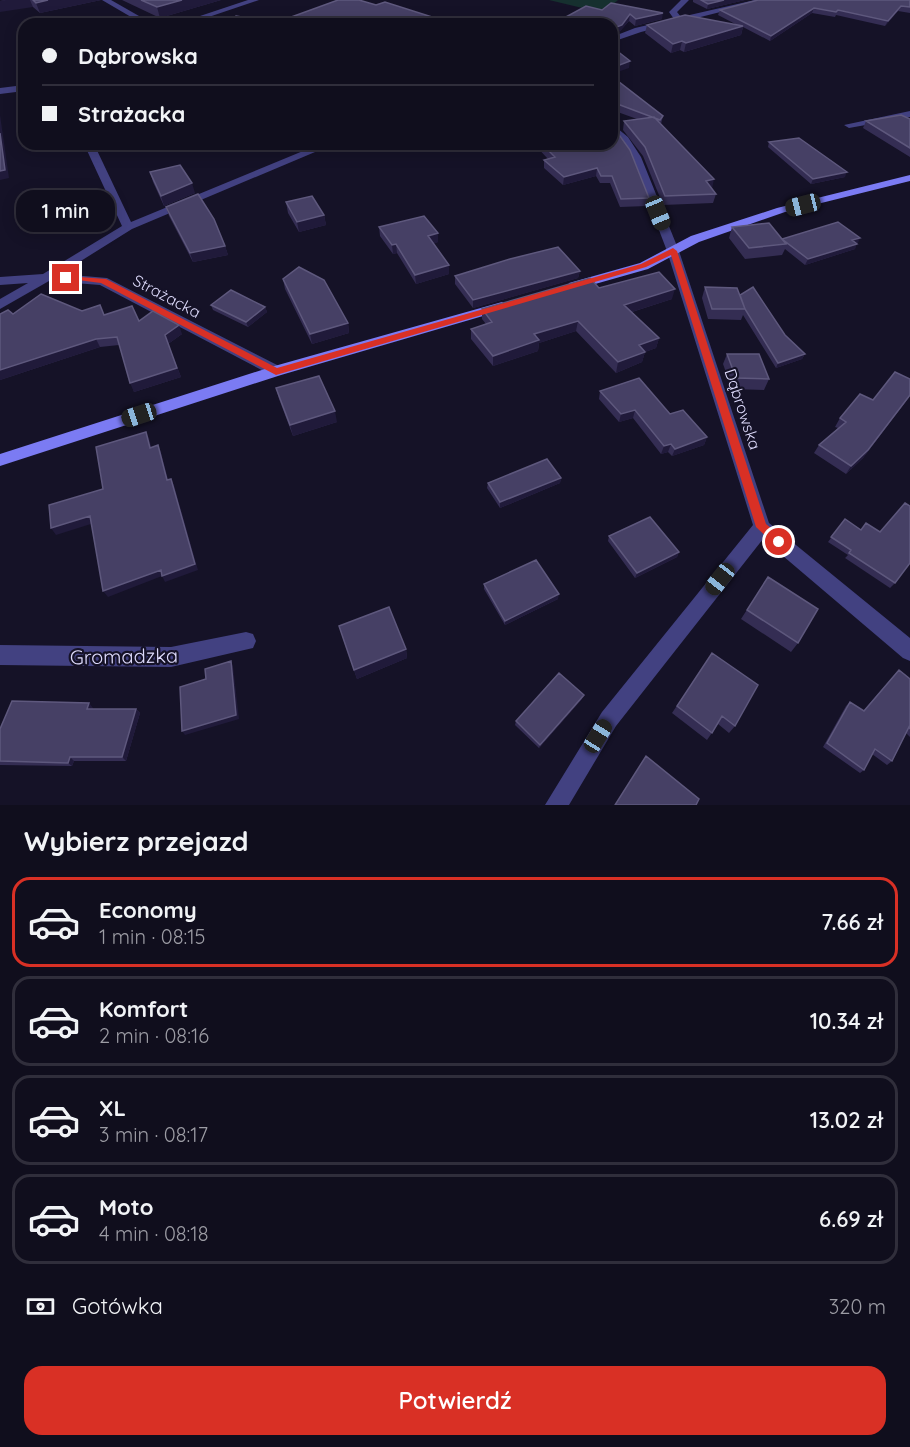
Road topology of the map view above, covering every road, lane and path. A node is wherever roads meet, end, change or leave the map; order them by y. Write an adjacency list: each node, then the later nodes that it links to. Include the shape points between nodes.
1 (106, 0): 5 (street)
2 (255, 0): 6 (street)
3 (685, 0): 7 (street, via 674,12)
4 (764, 0): 7 (street)
5 (138, 18)
6 (199, 18)
7 (679, 20): 8 (street)
8 (618, 38)
9 (18, 89): 10 (street)
10 (0, 91)
11 (910, 114): 12 (street)
12 (849, 125)
13 (618, 132): 18 (street, Dąbrowska, via 636,157)
14 (92, 150): 17 (street)
15 (314, 150): 17 (street)
16 (910, 178): 18 (street, via 781,210 695,239)
17 (128, 227): 19 (street)
18 (673, 251): 21 (street, via 644,266); 26 (street, Dąbrowska)
19 (48, 277): 20 (street, Strażacka); 23 (street); 24 (street, Strażacka, via 103,281)
20 (0, 281)
21 (563, 289)
22 (517, 302): 24 (street)
23 (0, 304)
24 (276, 371): 25 (street)
25 (0, 460)
26 (762, 527): 28 (street); 30 (street, via 609,719)
27 (246, 641): 29 (street, Gromadzka, via 171,657)
28 (910, 651)
29 (0, 655)
30 (556, 805)

